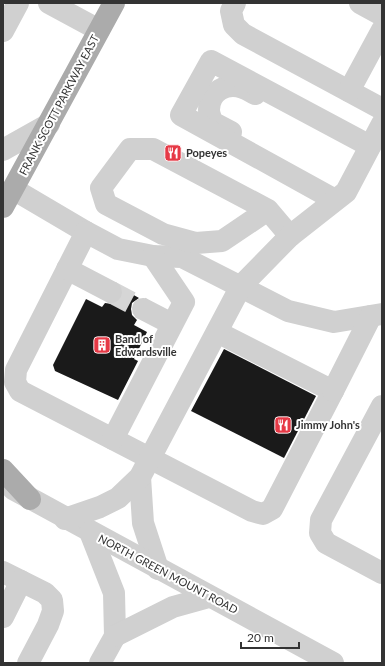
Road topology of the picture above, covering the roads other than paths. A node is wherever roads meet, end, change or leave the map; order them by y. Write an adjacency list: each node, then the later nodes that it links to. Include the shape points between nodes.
1 (18, 3): 9 (street)
2 (49, 3): 7 (street)
3 (114, 3): 7 (main road, FRANK SCOTT PARKWAY EAST)
4 (235, 3): 10 (street, via 231,10 234,25 243,34)
5 (360, 3): 6 (street)
6 (382, 15)
7 (99, 30): 13 (main road, FRANK SCOTT PARKWAY EAST)
8 (382, 30): 10 (street)
9 (3, 31)
10 (349, 91): 11 (street)
11 (382, 109)
12 (314, 115): 15 (street); 17 (street, via 297,117 243,87 221,88 210,100 212,122 286,163); 17 (street, via 211,60 181,115)
13 (49, 124): 16 (street); 18 (main road, FRANK SCOTT PARKWAY EAST)
14 (382, 124): 15 (street)
15 (370, 146): 19 (street, via 346,192)
16 (3, 150)
17 (294, 176): 19 (street)
18 (13, 189): 20 (main road, FRANK SCOTT PARKWAY EAST); 22 (street)
19 (335, 200): 23 (street)
20 (3, 207)
21 (268, 210): 21 (street, via 153,149 130,149 102,188 106,204 163,234 196,243 222,241); 23 (street)
22 (86, 232): 24 (street, via 118,249); 25 (street)
23 (290, 236): 26 (street)
24 (153, 256): 26 (street, via 182,257); 30 (street, via 184,302)
25 (67, 269): 27 (street); 34 (street, via 16,370 15,382 20,391)
26 (241, 286): 29 (street, via 288,311 334,322); 31 (street)
27 (111, 292)
28 (143, 308): 30 (street)
29 (377, 315): 32 (street)
30 (172, 324): 34 (street)
31 (217, 332): 32 (street); 35 (street)
32 (333, 391): 35 (street, via 272,509 263,514 252,511)
33 (382, 406): 44 (street, via 321,520 320,533 326,543)
34 (113, 439): 35 (street)
35 (151, 458): 37 (street)
36 (3, 470): 40 (main road)
37 (140, 477): 41 (street, via 118,498 100,508); 43 (street, via 143,523)
38 (3, 484): 40 (street, NORTH GREEN MOUNT ROAD)
39 (3, 494): 40 (main road)
40 (30, 499): 41 (street, NORTH GREEN MOUNT ROAD)
41 (65, 519): 42 (street, NORTH GREEN MOUNT ROAD)
42 (90, 532): 43 (street, NORTH GREEN MOUNT ROAD); 48 (street, via 114,593)
43 (158, 569): 46 (street, NORTH GREEN MOUNT ROAD)
44 (382, 573)
45 (12, 576): 47 (street); 49 (street, via 45,593 52,600 53,611 48,625)
46 (209, 597): 48 (street, via 173,607); 51 (street, NORTH GREEN MOUNT ROAD)
47 (3, 617)
48 (115, 636): 50 (street)
49 (28, 663)
50 (100, 663)
51 (333, 663)

